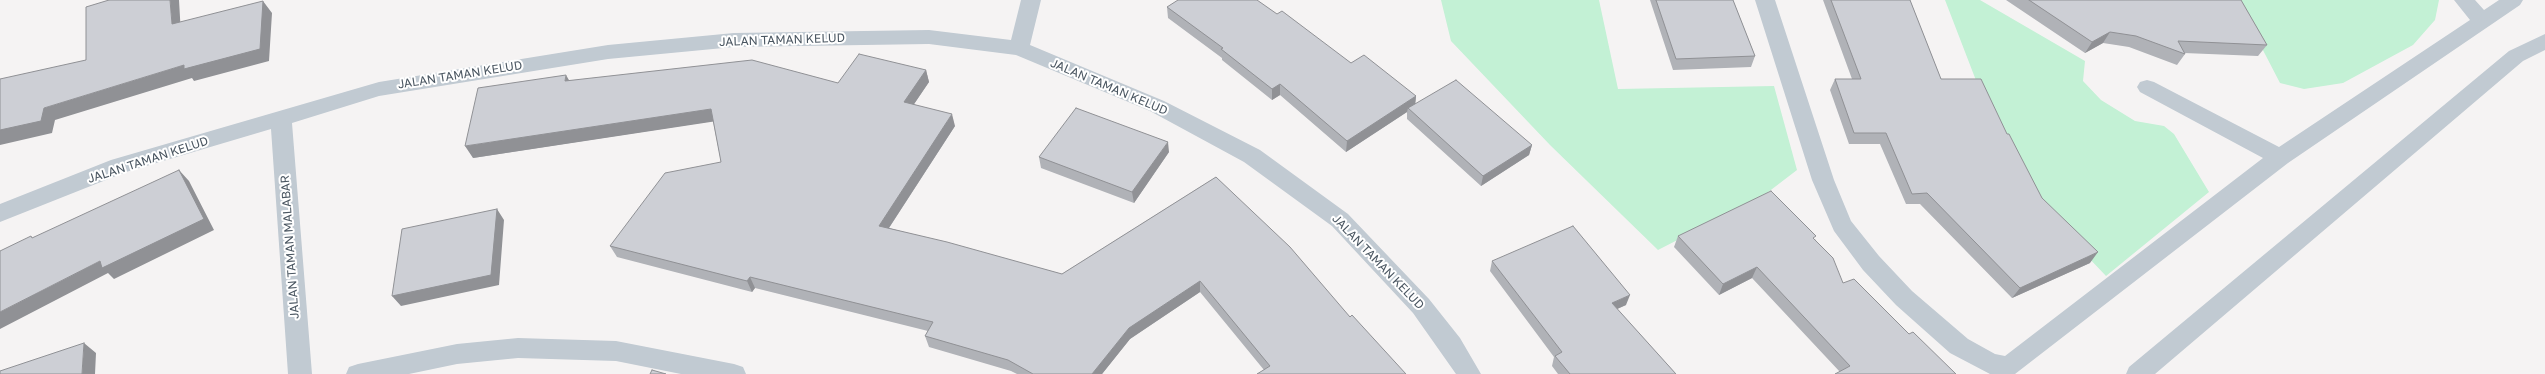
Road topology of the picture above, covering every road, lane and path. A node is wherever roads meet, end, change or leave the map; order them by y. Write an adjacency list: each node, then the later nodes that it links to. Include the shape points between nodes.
1 (1031, 0): 7 (street)
2 (1765, 0): 10 (street, via 1822,180 1842,224 1871,263 1904,298 1960,346 1995,366 2011,364)
3 (2464, 0): 5 (street)
4 (2513, 0): 5 (street)
5 (2482, 21): 10 (street)
6 (2545, 41): 18 (street, via 2516,56)
7 (1019, 48): 9 (street, JALAN TAMAN KELUD, via 929,37 734,40 608,52 379,89); 17 (street, JALAN TAMAN KELUD, via 1157,106 1252,156 1340,220 1421,306 1451,345)
8 (2148, 87): 10 (street)
9 (280, 119): 11 (street, JALAN TAMAN KELUD, via 119,166); 13 (street, JALAN TAMAN MALABAR)
10 (2280, 157)
11 (0, 213)
12 (457, 354): 14 (street); 15 (street); 16 (street, via 518,348 616,350)
13 (300, 374)
14 (358, 374)
15 (437, 374)
16 (734, 374)
17 (1469, 374)
18 (2138, 374)

